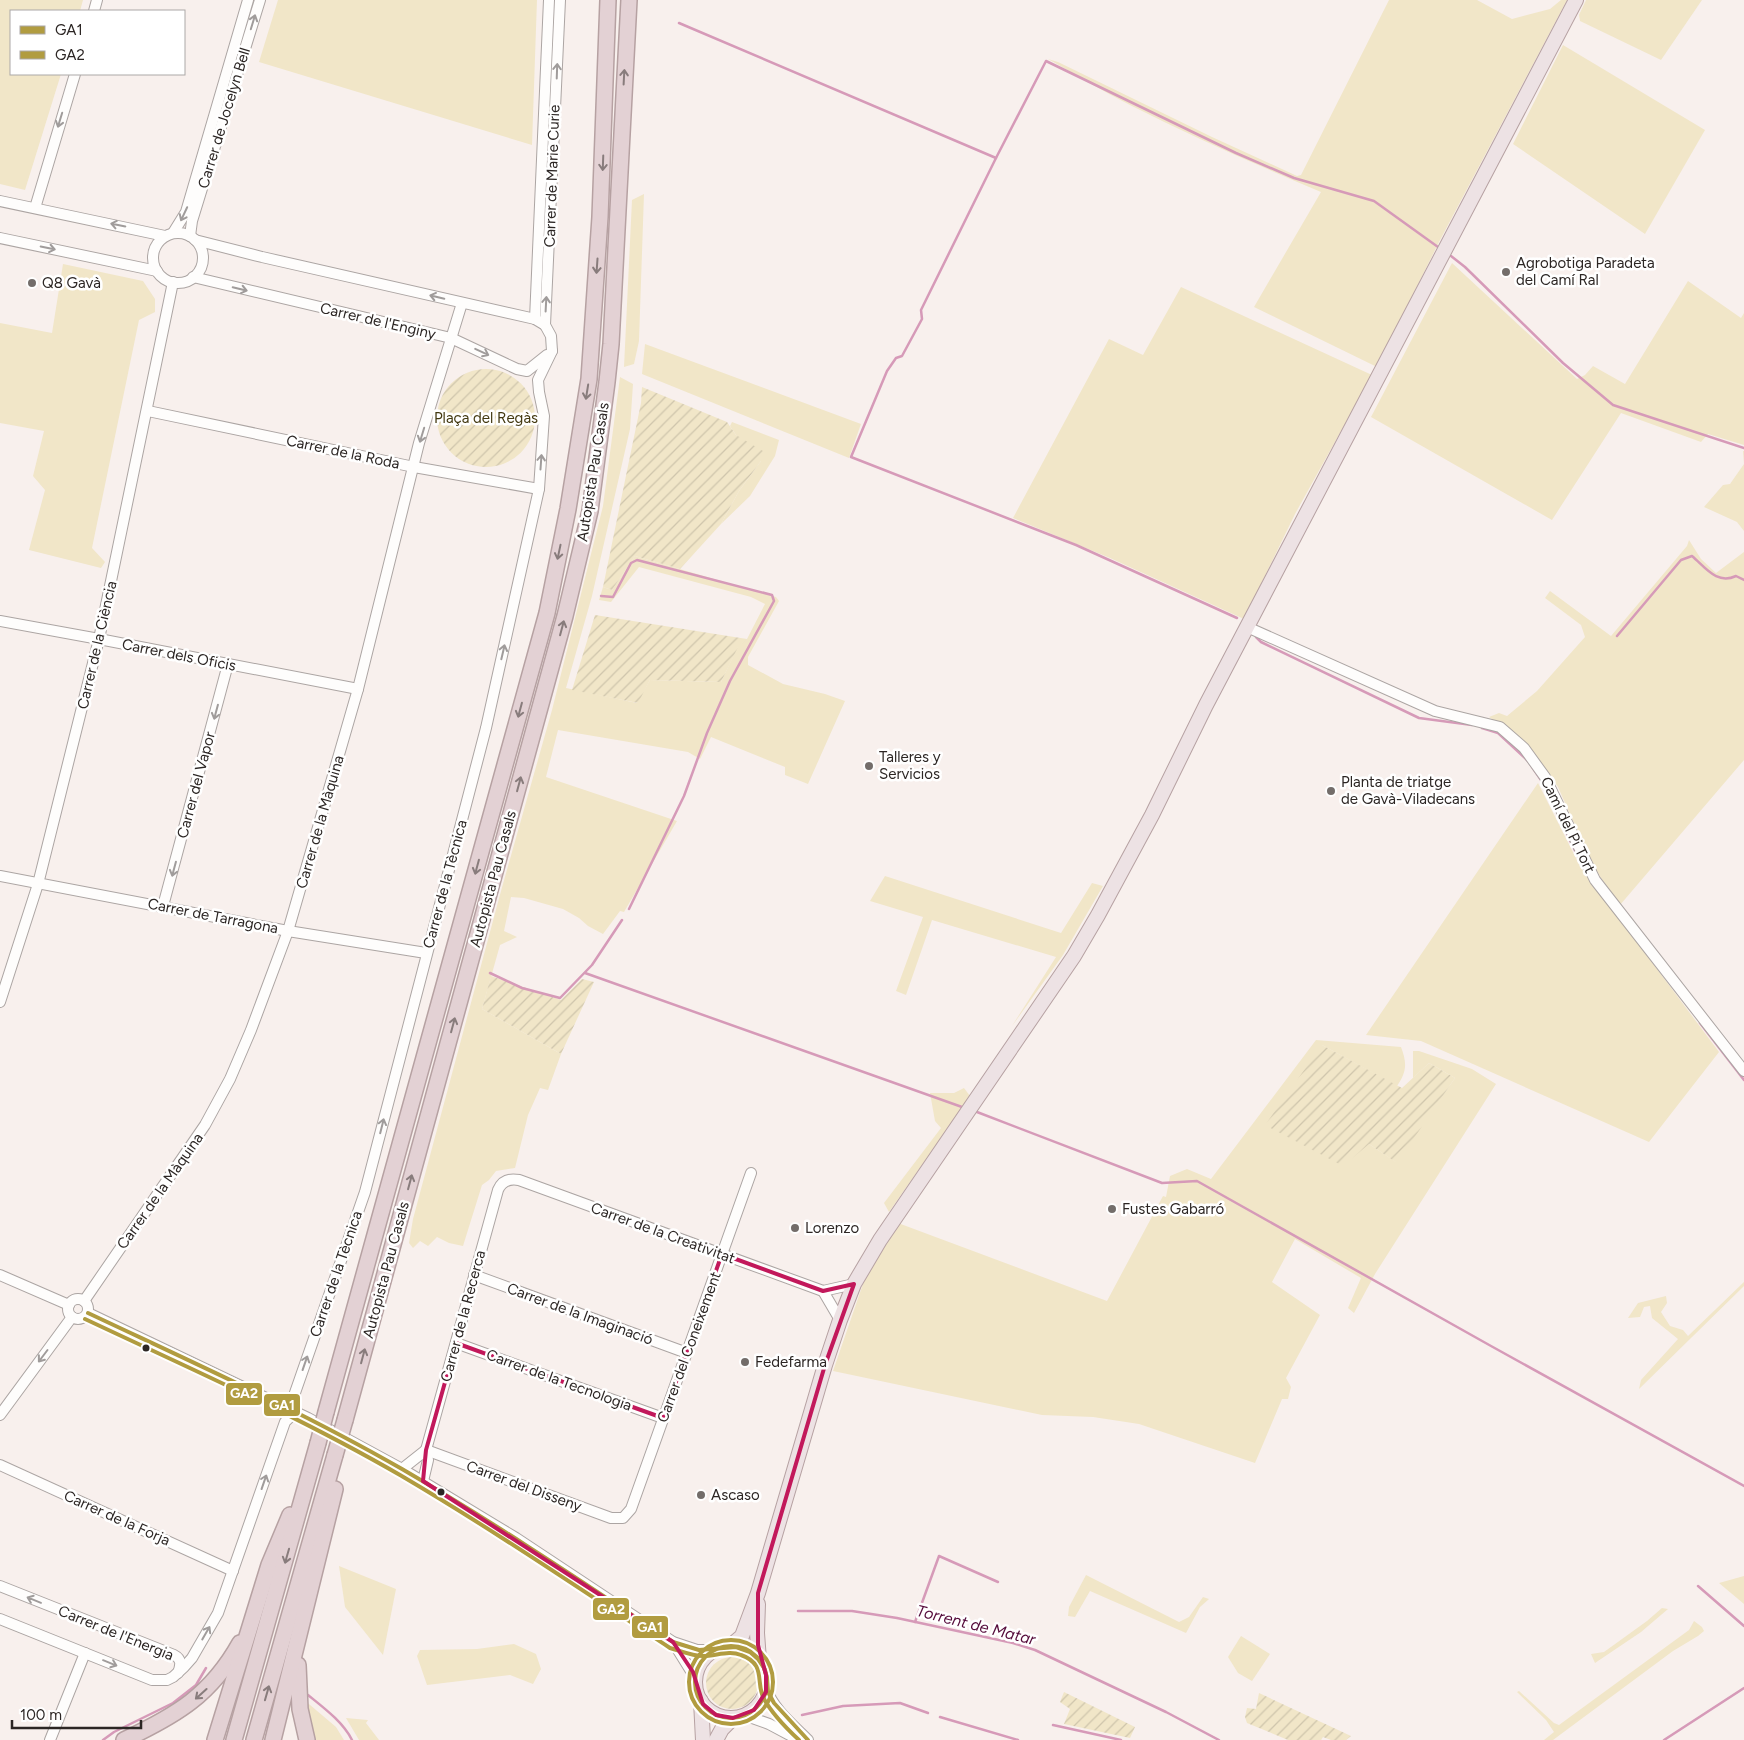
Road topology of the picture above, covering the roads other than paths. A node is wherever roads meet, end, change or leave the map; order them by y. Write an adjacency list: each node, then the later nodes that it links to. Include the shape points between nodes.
1 (248, 0): 13 (street, Carrer de Jocelyn Bell, one-way to 13, via 186,212)
2 (260, 0): 15 (street, Carrer de Jocelyn Bell, one-way to 2, via 192,221)
3 (549, 0): 20 (street, Carrer de Marie Curie)
4 (560, 0): 21 (street, Carrer de Marie Curie, one-way to 4)
5 (604, 0): 9 (highway)
6 (608, 0): 9 (highway, Autopista Pau Casals)
7 (629, 0): 57 (highway, Autopista Pau Casals, one-way to 7, bridge, via 565,616 590,511 611,344)
8 (1576, 0): 28 (main road)
9 (607, 28): 58 (highway, Autopista Pau Casals, one-way to 58, bridge, via 600,217 589,379 547,613)
10 (75, 75): 12 (street, one-way to 12)
11 (0, 201): 12 (street)
12 (35, 208): 13 (street, one-way to 12)
13 (169, 235): 15 (street, via 182,233); 16 (street, via 156,245 153,253)
14 (0, 238): 16 (street, one-way to 16)
15 (193, 238): 17 (street, via 200,247 202,261); 19 (street, one-way to 15, via 262,257)
16 (156, 272): 18 (street)
17 (193, 277): 18 (street, via 180,283); 22 (street, Carrer de l'Enginy, one-way to 22)
18 (173, 282): 24 (street, Carrer de la Ciència)
19 (462, 302): 20 (street); 22 (street, Carrer de la Màquina)
20 (536, 319): 21 (street)
21 (545, 325): 23 (street, Carrer de Marie Curie, via 551,336)
22 (450, 338): 23 (street, Carrer de l'Enginy, one-way to 23, via 526,371); 25 (street, Carrer de la Màquina, one-way to 25)
23 (552, 351): 26 (street, Carrer de la Tècnica, one-way to 23, via 544,416 538,380)
24 (148, 411): 25 (street, Carrer de la Roda); 29 (street, Carrer de la Ciència)
25 (414, 467): 26 (street, Carrer de la Roda); 31 (street, Carrer de la Màquina)
26 (538, 489): 36 (street, Carrer de la Tècnica, one-way to 26, via 486,728)
27 (0, 621): 29 (street, Carrer dels Oficis)
28 (1247, 628): 38 (street, Camí del Pi Tort, via 1435,711 1500,727 1524,748 1545,777 1595,880); 44 (main road, via 1088,932 880,1240)
29 (99, 639): 30 (street, Carrer dels Oficis); 33 (street, Carrer de la Ciència)
30 (228, 664): 31 (street, Carrer dels Oficis); 34 (street, Carrer del Vapor, one-way to 34)
31 (358, 689): 35 (street, Carrer de la Màquina)
32 (0, 876): 33 (street, Carrer de Tarragona)
33 (38, 884): 34 (street, Carrer de Tarragona); 37 (street, Carrer de la Ciència)
34 (164, 906): 35 (street, Carrer de Tarragona)
35 (288, 931): 36 (street, Carrer de Tarragona); 46 (street, Carrer de la Màquina, via 252,1030 205,1125)
36 (426, 953): 53 (street, Carrer de la Tècnica, one-way to 36, via 365,1192)
37 (0, 1002)
38 (1744, 1071)
39 (751, 1173): 41 (street, Carrer del Coneixement)
40 (503, 1182): 41 (street, Carrer de la Creativitat, via 518,1180); 42 (street, Carrer de la Recerca)
41 (722, 1254): 45 (street, Carrer de la Creativitat); 52 (street, Carrer del Coneixement)
42 (474, 1275): 51 (street, Carrer de la Recerca); 52 (street, Carrer de la Imaginació)
43 (0, 1276): 47 (street)
44 (854, 1284): 45 (street); 50 (main road)
45 (823, 1291): 50 (street)
46 (84, 1301): 47 (street, via 76,1300); 48 (street)
47 (69, 1305): 49 (street)
48 (88, 1313): 49 (street, via 81,1319); 53 (street)
49 (72, 1317): 54 (street, one-way to 54)
50 (840, 1320): 65 (main road)
51 (456, 1342): 55 (street, Carrer de la Tecnologia); 56 (street, Carrer de la Recerca)
52 (687, 1352): 55 (street, Carrer del Coneixement)
53 (292, 1411): 60 (street); 63 (street, Carrer de la Tècnica, one-way to 53, via 284,1422)
54 (0, 1415)
55 (663, 1418): 62 (street, Carrer del Coneixement, via 630,1509)
56 (426, 1450): 60 (street); 61 (street, Carrer de la Recerca, via 428,1460); 62 (street, Carrer del Disseny, via 611,1518)
57 (339, 1456): 68 (highway); 82 (highway, Autopista Pau Casals, one-way to 57)
58 (314, 1458): 67 (highway, via 269,1565); 81 (highway, Autopista Pau Casals, one-way to 81)
59 (0, 1465): 63 (street, Carrer de la Forja)
60 (402, 1469): 61 (street)
61 (423, 1481): 69 (street, via 524,1543)
62 (623, 1518)
63 (233, 1571): 73 (street, Carrer de la Tècnica, one-way to 63, via 192,1658 218,1613)
64 (0, 1586): 73 (street, Carrer de l'Energia, one-way to 64, via 180,1662 174,1655)
65 (758, 1593): 70 (main road, via 742,1636); 72 (main road)
66 (0, 1619): 71 (street, Carrer de l'Energia)
67 (249, 1626): 79 (highway, one-way to 79, via 220,1674 202,1693 174,1714); 80 (highway)
68 (299, 1638): 83 (highway); 84 (highway, via 300,1709)
69 (673, 1642): 70 (street, via 697,1650); 74 (street)
70 (723, 1648): 72 (main road, via 746,1650); 74 (main road, via 708,1656)
71 (85, 1653): 73 (street, Carrer de l'Energia, one-way to 73, via 152,1680 167,1680); 78 (street)
72 (759, 1660): 75 (main road, via 766,1675)
73 (178, 1673)
74 (696, 1679): 76 (main road)
75 (766, 1688): 77 (main road, via 759,1704); 88 (street, via 776,1705)
76 (701, 1701): 77 (main road, via 713,1713); 85 (main road)
77 (739, 1717): 86 (main road, via 722,1729); 87 (street, via 768,1724)
78 (50, 1740)
79 (124, 1740)
80 (214, 1740)
81 (234, 1740)
82 (254, 1740)
83 (273, 1740)
84 (307, 1740)
85 (703, 1740)
86 (716, 1740)
87 (799, 1740)
88 (808, 1740)

